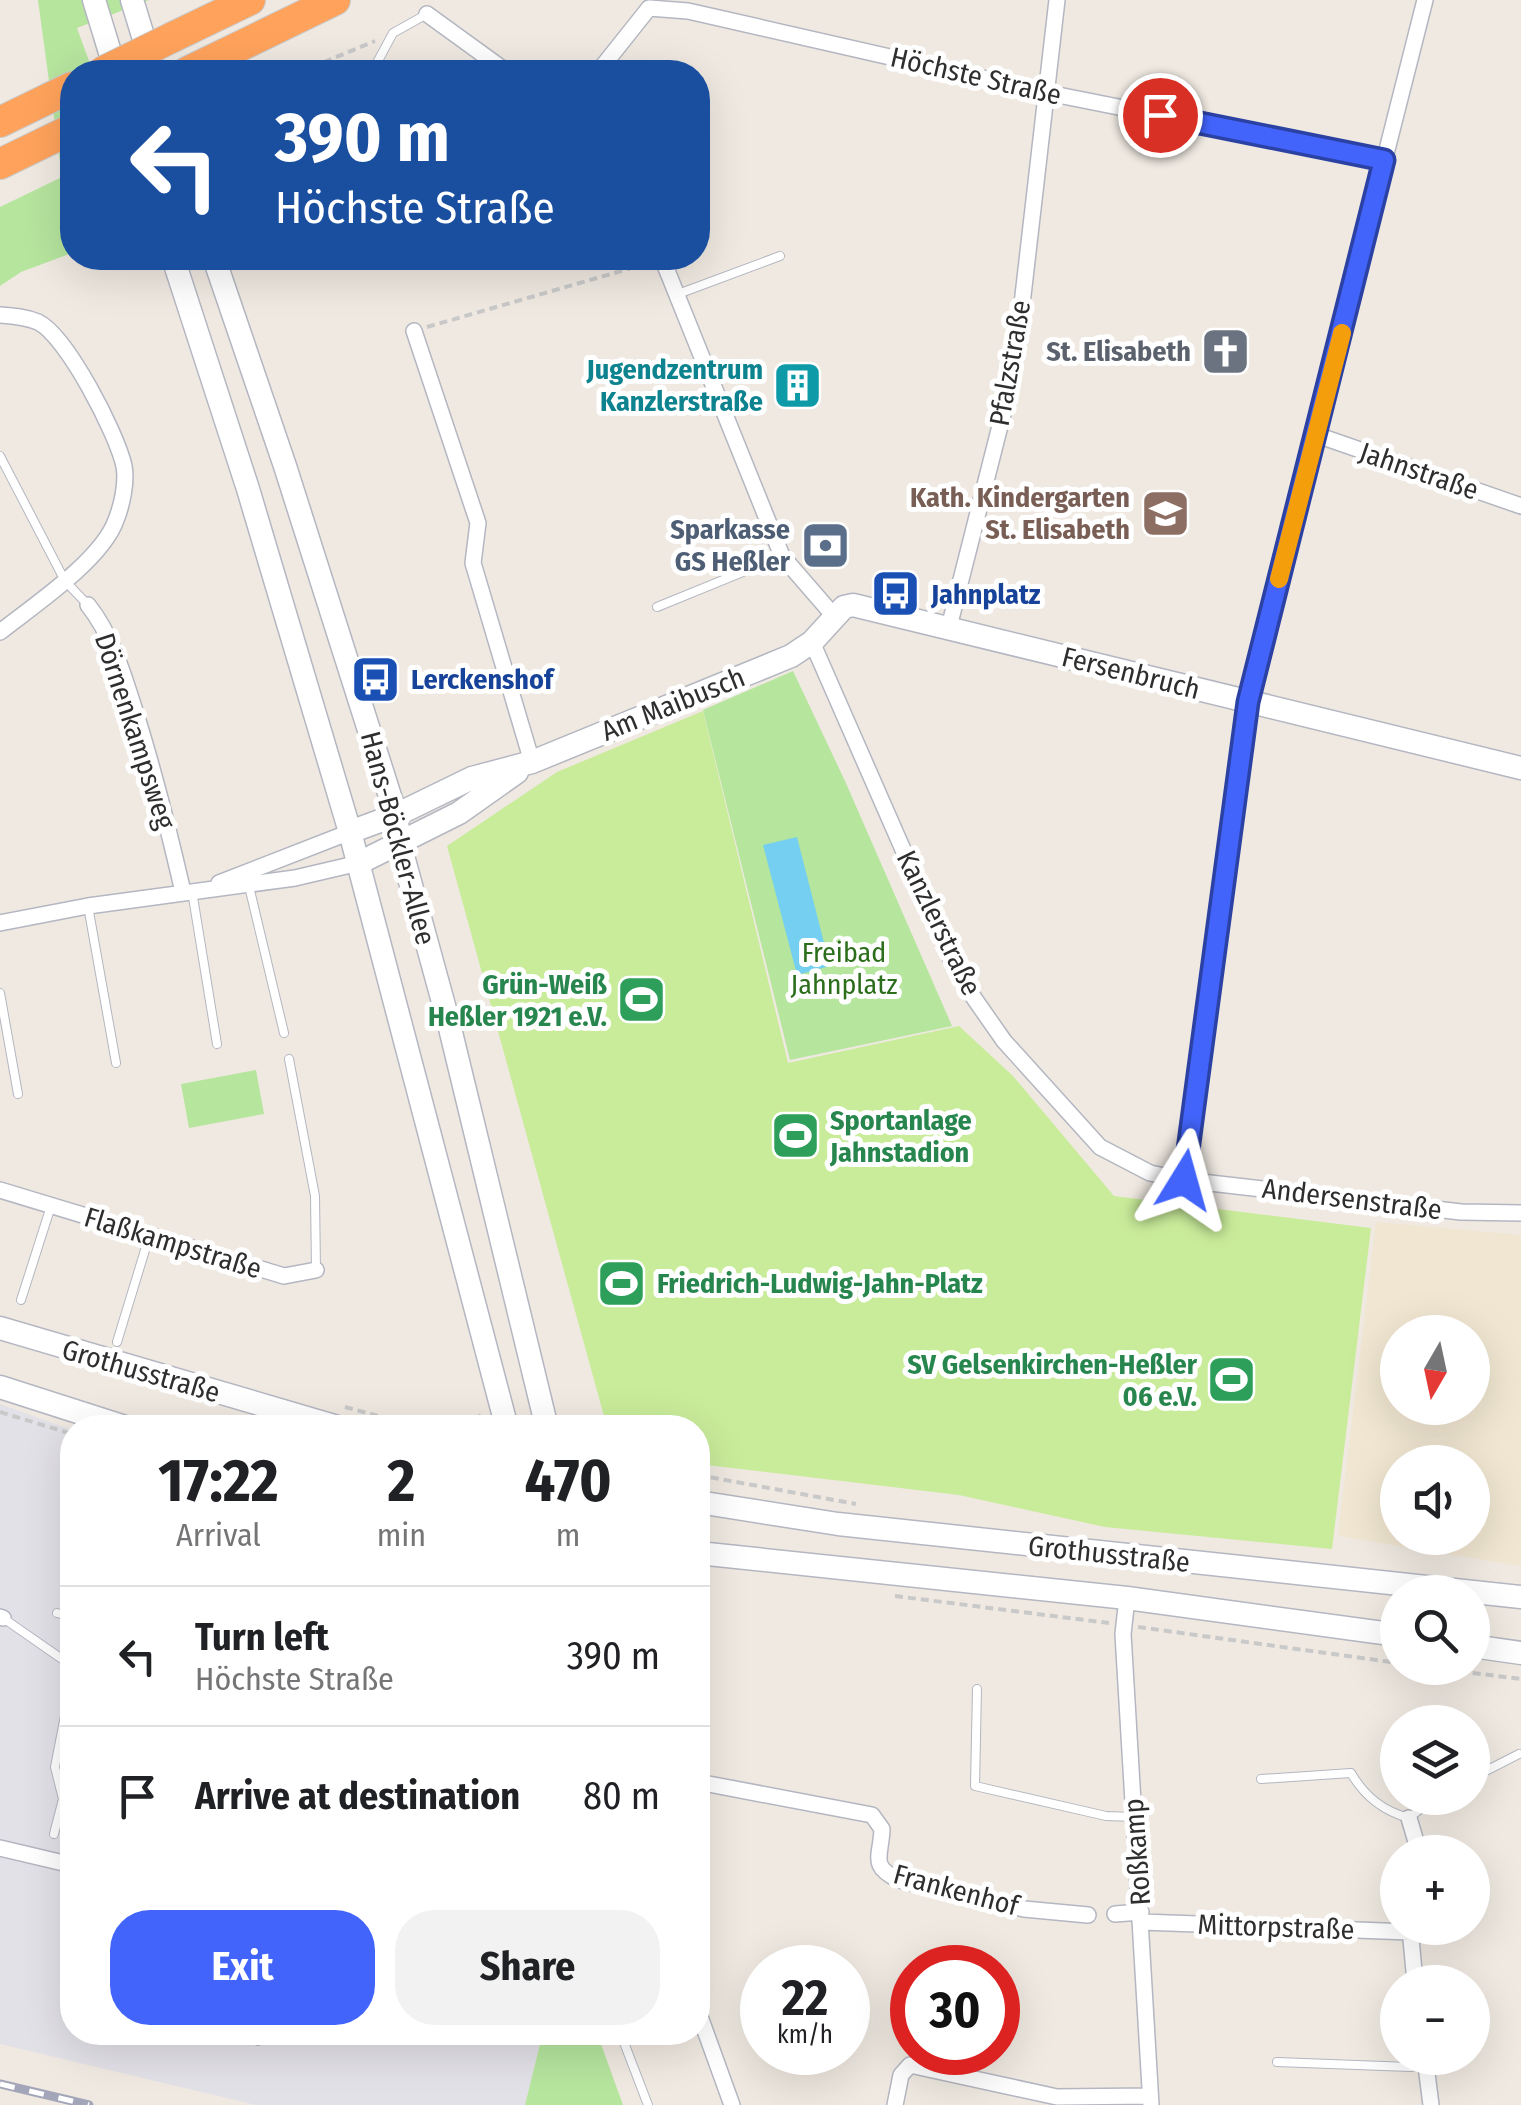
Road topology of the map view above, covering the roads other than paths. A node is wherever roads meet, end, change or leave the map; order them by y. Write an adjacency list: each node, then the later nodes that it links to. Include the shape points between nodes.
1 (94, 0): 8 (street)
2 (132, 0): 10 (street)
3 (250, 0): 9 (highway, bridge)
4 (335, 0): 11 (highway)
5 (1057, 0): 16 (street, Pfalzstraße)
6 (1425, 0): 19 (street)
7 (427, 14): 12 (lane, via 393,33); 13 (street)
8 (112, 60)
9 (126, 60)
10 (150, 60)
11 (212, 60)
12 (378, 60)
13 (490, 60)
14 (608, 60): 16 (street, Höchste Straße, via 649,8 688,11)
15 (60, 93): 17 (highway)
16 (1048, 93): 19 (street, Höchste Straße); 36 (street, Pfalzstraße, via 1006,397)
17 (0, 122)
18 (60, 135): 20 (highway)
19 (1384, 160): 28 (street)
20 (0, 164)
21 (780, 256): 25 (lane)
22 (178, 270): 43 (street, Hans-Böckler-Allee)
23 (218, 270): 42 (street, Hans-Böckler-Allee)
24 (667, 270): 25 (street)
25 (678, 294): 31 (street)
26 (0, 315): 32 (street, via 40,323 66,347 124,467 116,524)
27 (414, 331): 40 (street, via 478,523 472,562)
28 (1316, 436): 30 (street, Jahnstraße); 39 (street)
29 (0, 456): 32 (lane)
30 (1521, 506)
31 (782, 556): 34 (lane); 35 (street)
32 (65, 581): 33 (lane, Dörnenkampsweg); 37 (street)
33 (88, 606): 47 (street, Dörnenkampsweg, via 123,674)
34 (657, 607)
35 (834, 616): 36 (street, Fersenbruch, via 860,605); 38 (street)
36 (949, 627): 39 (street, Fersenbruch)
37 (0, 632)
38 (812, 642): 40 (street, Am Maibusch); 56 (street, Kanzlerstraße, via 954,966 1004,1042 1100,1147)
39 (1248, 702): 41 (street, Fersenbruch); 56 (street)
40 (532, 762): 42 (street, Am Maibusch, via 472,778); 44 (street, Am Maibusch)
41 (1521, 768)
42 (396, 815): 43 (street, Am Maibusch); 44 (street, Hans-Böckler-Allee)
43 (350, 832): 45 (street, Hans-Böckler-Allee); 46 (street, Am Maibusch)
44 (400, 845): 45 (street, Am Maibusch); 69 (street, Hans-Böckler-Allee)
45 (358, 863): 46 (street, Am Maibusch); 68 (street, Hans-Böckler-Allee)
46 (247, 879): 47 (street, Am Maibusch); 51 (lane)
47 (193, 890): 48 (street, Am Maibusch); 52 (lane)
48 (88, 906): 49 (street, Am Maibusch); 54 (lane)
49 (0, 923)
50 (0, 994): 55 (lane)
51 (284, 1033)
52 (217, 1044)
53 (289, 1059): 61 (lane, Flaßkampstraße, via 315,1196)
54 (116, 1063)
55 (18, 1094)
56 (1184, 1180): 59 (street, Andersenstraße)
57 (0, 1190): 58 (street, Flaßkampstraße)
58 (52, 1206): 60 (street, Flaßkampstraße); 62 (lane)
59 (1521, 1213)
60 (150, 1236): 61 (street, Flaßkampstraße, via 284,1276); 64 (lane)
61 (316, 1270)
62 (22, 1300)
63 (0, 1328): 67 (street, Grothusstraße)
64 (116, 1342)
65 (0, 1388): 66 (street, Grothusstraße)
66 (86, 1415)
67 (297, 1415)
68 (496, 1415)
69 (544, 1415)
70 (710, 1504): 72 (street, Grothusstraße, via 857,1526)
71 (710, 1554): 73 (street, Grothusstraße)
72 (1521, 1597)
73 (1127, 1598): 77 (street, Grothusstraße); 90 (street, Roßkamp, via 1123,1634)
74 (57, 1613): 75 (lane)
75 (60, 1614)
76 (2, 1618): 80 (lane)
77 (1380, 1633)
78 (1490, 1648): 79 (street)
79 (1521, 1652)
80 (60, 1658)
81 (977, 1689): 90 (lane, via 975,1786)
82 (60, 1741): 87 (lane)
83 (1519, 1754): 84 (lane)
84 (1490, 1769)
85 (1261, 1778): 91 (lane, via 1351,1772 1386,1812)
86 (710, 1784): 97 (street, Frankenhof, via 872,1815 882,1829 878,1863 899,1880)
87 (60, 1788)
88 (60, 1811): 92 (lane)
89 (1413, 1815): 91 (lane)
90 (1134, 1817): 98 (street, Roßkamp)
91 (1409, 1818): 93 (street)
92 (54, 1834)
93 (1414, 1835)
94 (0, 1848): 95 (street)
95 (60, 1862)
96 (1115, 1914): 98 (street)
97 (1088, 1915)
98 (1142, 1917): 99 (street, Mittorpstraße); 105 (street, Roßkamp)
99 (1380, 1929)
100 (710, 2044): 107 (street)
101 (625, 2045): 106 (lane)
102 (1276, 2062): 103 (lane)
103 (1380, 2066)
104 (1428, 2075): 109 (street)
105 (1151, 2100): 108 (street, via 1058,2097 910,2066 901,2075)
106 (648, 2105)
107 (732, 2105)
108 (895, 2105)
109 (1431, 2105)

